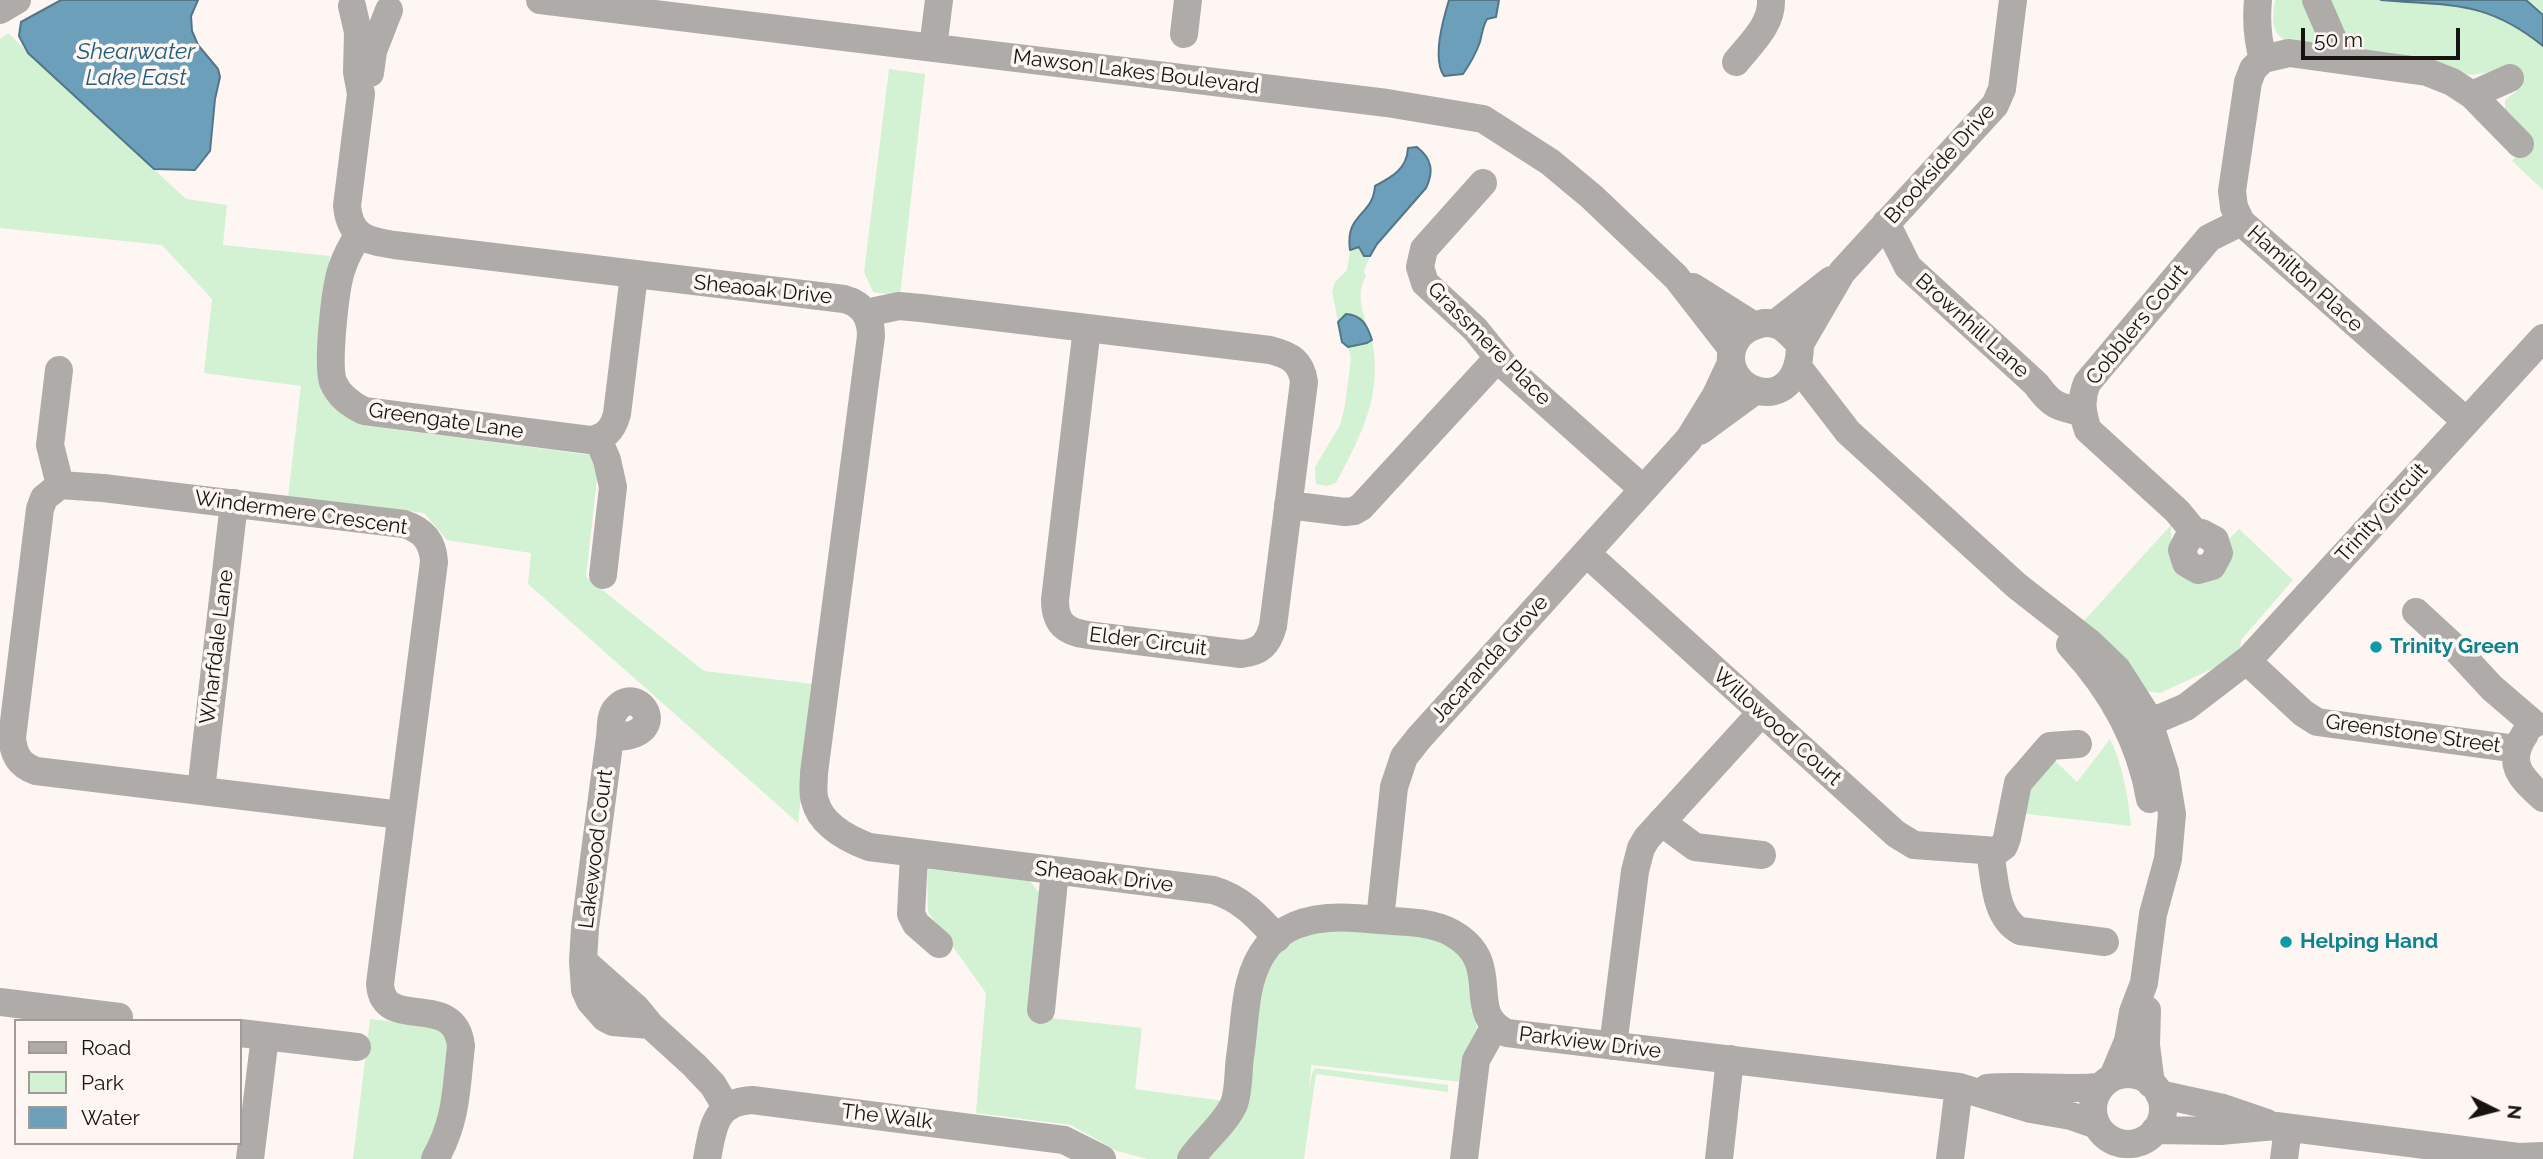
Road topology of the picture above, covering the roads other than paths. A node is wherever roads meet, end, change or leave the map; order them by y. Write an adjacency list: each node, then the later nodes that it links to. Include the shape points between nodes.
1 (17, 0): 11 (street)
2 (540, 0): 13 (street, Mawson Lakes Boulevard)
3 (939, 0): 13 (street)
4 (1188, 0): 12 (street)
5 (1771, 0): 16 (street, via 1768,22)
6 (2014, 0): 23 (street, Brookside Drive, via 1995,105)
7 (2258, 0): 14 (street, via 2256,24)
8 (2316, 0): 15 (street)
9 (349, 3): 10 (street, via 372,15); 18 (street, via 358,32)
10 (395, 5): 18 (street, via 373,51)
11 (0, 10)
12 (1184, 34)
13 (933, 48): 29 (street, Mawson Lakes Boulevard, via 1411,106 1483,119 1550,162)
14 (2263, 59): 15 (street, via 2289,52); 22 (street, Hamilton Place, via 2248,82 2232,191)
15 (2342, 60): 19 (street, via 2427,72)
16 (1736, 62)
17 (2510, 78): 19 (street)
18 (361, 94): 24 (street, via 348,206 348,219)
19 (2472, 95): 20 (street)
20 (2520, 144)
21 (1483, 183): 36 (street, Grassmere Place, via 1424,249 1420,267 1425,282 1475,329)
22 (2241, 222): 39 (street, Cobblers Court, via 2209,238); 40 (street, Hamilton Place)
23 (1886, 223): 25 (street, Brookside Drive); 26 (street, Brownhill Lane)
24 (359, 234): 28 (street, Sheaoak Drive, via 373,242); 42 (street, Greengate Lane, via 338,278 330,364 333,381 351,405 364,411 471,426)
25 (1862, 250): 26 (street, Brownhill Lane); 27 (street, Brookside Drive)
26 (1908, 267): 39 (street, Brownhill Lane, via 2036,384)
27 (1842, 272): 31 (street, Brookside Drive); 34 (street, Brookside Drive)
28 (634, 275): 30 (street, Sheaoak Drive, via 844,299); 42 (street, via 617,414 614,425)
29 (1676, 277): 31 (street, Mawson Lakes Boulevard); 35 (street, Mawson Lakes Boulevard)
30 (866, 313): 32 (street, Elder Circuit, via 899,306); 65 (street, Sheaoak Drive, via 871,336 814,773 815,802 826,820 848,839)
31 (1764, 324): 34 (street); 35 (street, via 1736,340)
32 (1087, 328): 47 (street, Elder Circuit, via 1270,350 1297,362 1304,383); 47 (street, Elder Circuit, via 1055,600 1055,610 1066,629 1241,654 1259,650 1273,626)
33 (2543, 338): 40 (street, Trinity Circuit)
34 (1799, 355): 38 (street, via 1787,385); 41 (street)
35 (1732, 356): 38 (street, via 1741,381); 43 (street, Jacaranda Grove, via 1716,395)
36 (1498, 358): 45 (street, Grassmere Place); 47 (street, via 1361,507 1345,512)
37 (59, 370): 44 (street, via 50,445)
38 (1767, 390): 41 (street); 43 (street, Jacaranda Grove)
39 (2084, 400): 48 (street, Cobblers Court, via 2088,429)
40 (2466, 421): 52 (street, Trinity Circuit)
41 (1848, 432): 55 (street, via 2017,586)
42 (598, 439): 50 (street, via 613,487)
43 (1689, 439): 45 (street, Jacaranda Grove)
44 (60, 485): 46 (street, Windermere Crescent); 59 (street, via 44,498 40,509 13,752)
45 (1643, 489): 49 (street, Jacaranda Grove)
46 (233, 503): 60 (street, Wharfdale Lane); 62 (street, Windermere Crescent, via 404,524 430,541 434,562)
47 (1288, 505)
48 (2196, 534)
49 (1586, 553): 53 (street, Willowood Court); 68 (street, Jacaranda Grove, via 1404,757 1394,787)
50 (603, 575)
51 (2416, 612): 54 (street, via 2492,688)
52 (2247, 661): 55 (street, Trinity Circuit, via 2216,684 2152,707); 58 (street, Greenstone Street, via 2317,722)
53 (1761, 713): 63 (street); 64 (street, Willowood Court, via 1906,841)
54 (2538, 719): 58 (street)
55 (2138, 722): 72 (street, via 2152,814 2153,914)
56 (610, 737): 84 (street, Lakewood Court, via 583,961 694,1065)
57 (2078, 744): 64 (street, via 2050,746 2018,783 2004,846)
58 (2517, 749): 61 (street, via 2517,769)
59 (8, 759): 60 (street, via 36,771)
60 (201, 790): 62 (street)
61 (2543, 798)
62 (401, 815): 91 (street, Windermere Crescent, via 381,993 393,1008 443,1017 460,1036 453,1116)
63 (1661, 822): 66 (street, via 1695,847); 78 (street, via 1641,848 1635,871)
64 (1990, 852): 70 (street, via 1998,900 2012,927)
65 (914, 853): 67 (street, Sheaoak Drive); 71 (street, via 911,914)
66 (1762, 855)
67 (1055, 871): 69 (street, Sheaoak Drive, via 1213,890 1246,906); 74 (street)
68 (1380, 920): 69 (street, Parkview Drive, via 1320,917 1289,928); 76 (street, Parkview Drive, via 1438,927 1461,938 1483,971 1485,1012)
69 (1277, 938): 94 (street, Parkview Drive, via 1263,954 1250,982 1234,1104)
70 (2105, 942)
71 (939, 944)
72 (2144, 983): 81 (street, via 2128,1041); 83 (street, via 2146,1045)
73 (0, 1002): 75 (street)
74 (1041, 1010)
75 (119, 1017)
76 (1495, 1026): 78 (street, Parkview Drive, via 1513,1034); 95 (street, via 1476,1060)
77 (252, 1035): 79 (street); 90 (street)
78 (1613, 1046): 80 (street, Parkview Drive)
79 (358, 1047)
80 (1730, 1059): 82 (street, Parkview Drive); 96 (street)
81 (2107, 1082): 82 (street, Parkview Drive, via 2068,1089 2020,1085); 83 (street, via 2130,1074); 86 (street, via 2093,1104)
82 (1964, 1088): 86 (street, Parkview Drive, via 2071,1116); 97 (street)
83 (2155, 1089): 85 (street); 87 (street, via 2162,1112)
84 (726, 1107): 92 (street, via 716,1120); 93 (street, The Walk, via 752,1100 1045,1137 1064,1140)
85 (2282, 1127): 87 (street, via 2220,1130); 88 (street); 98 (street)
86 (2103, 1140): 87 (street)
87 (2147, 1142)
88 (2456, 1154): 89 (street)
89 (2529, 1157)
90 (250, 1159)
91 (435, 1159)
92 (707, 1159)
93 (1102, 1159)
94 (1191, 1159)
95 (1464, 1159)
96 (1719, 1159)
97 (1950, 1159)
98 (2284, 1159)

